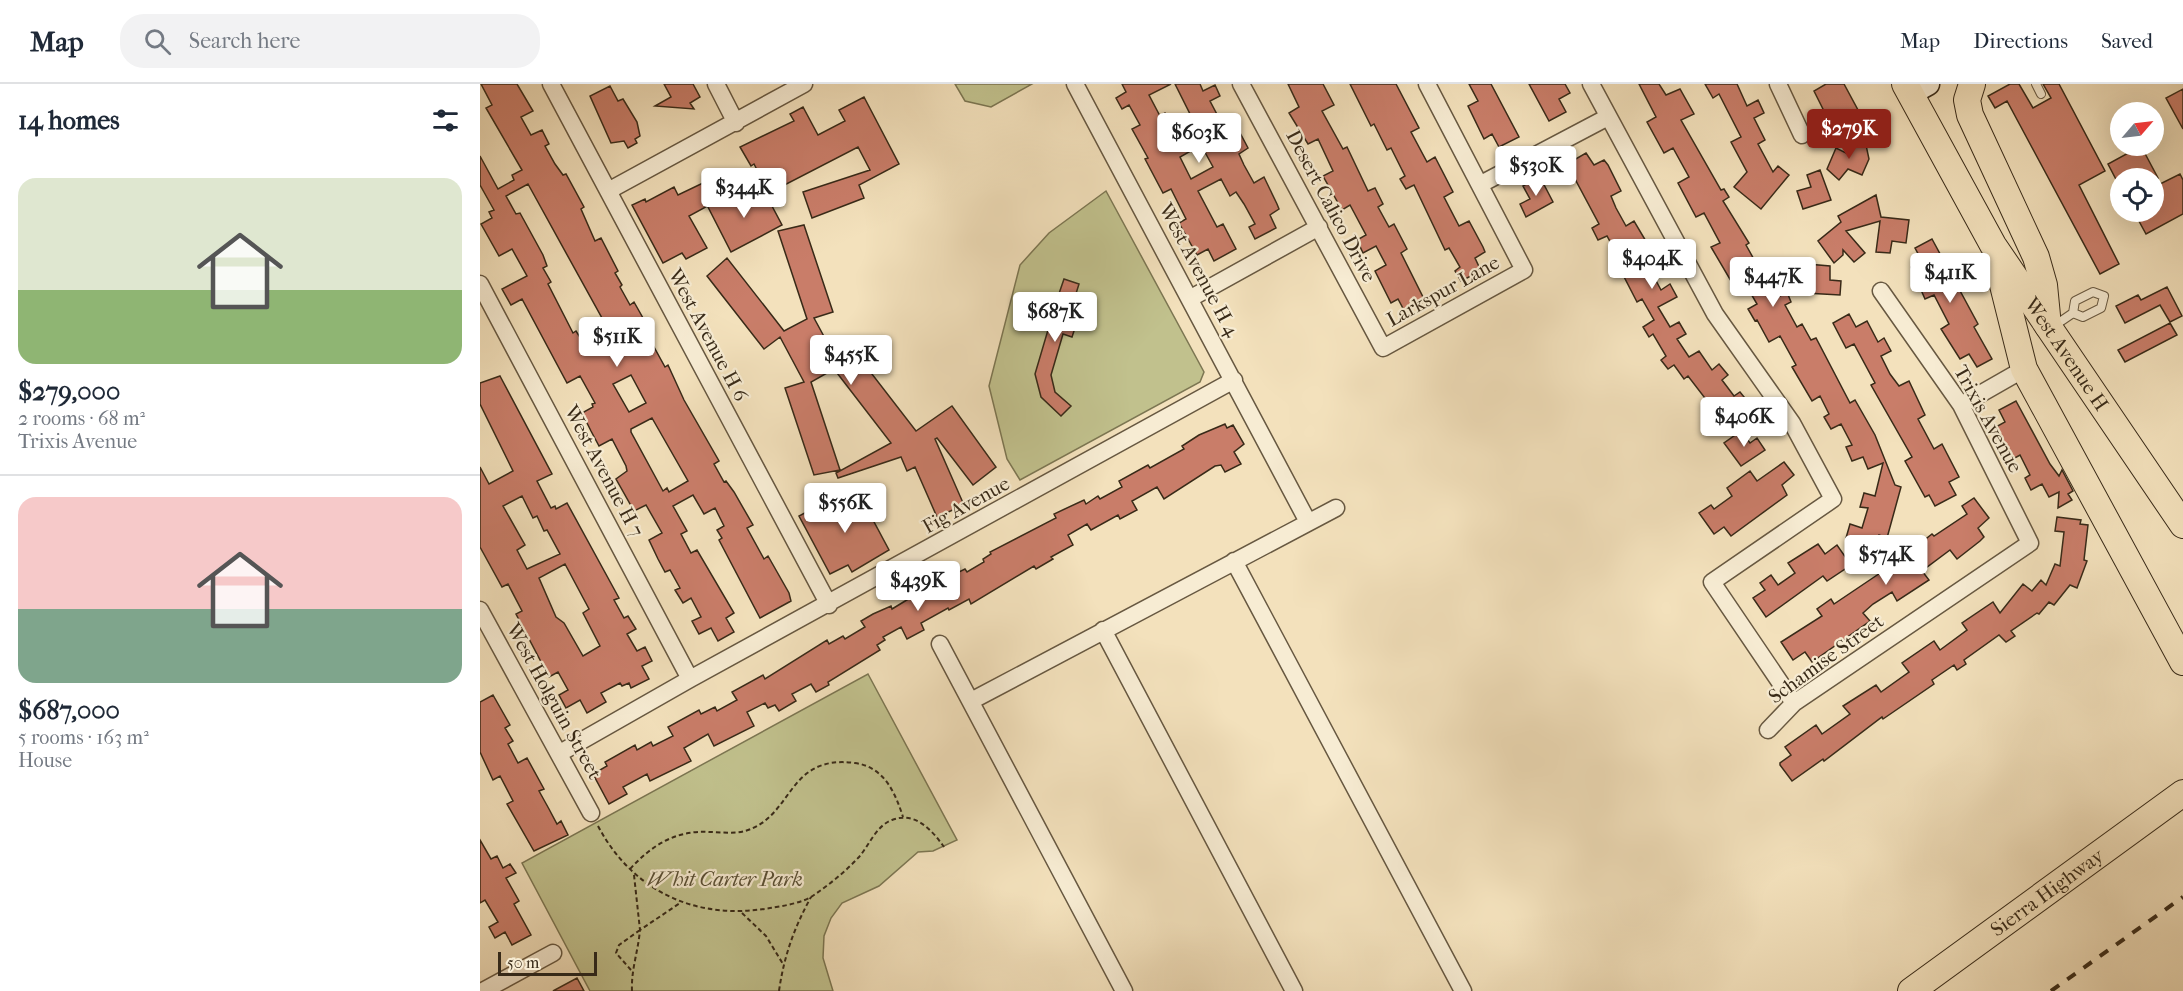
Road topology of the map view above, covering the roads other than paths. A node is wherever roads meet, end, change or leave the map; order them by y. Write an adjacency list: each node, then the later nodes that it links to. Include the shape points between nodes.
1 (550, 84): 17 (street, West Avenue H 6)
2 (716, 84): 14 (street)
3 (804, 84): 14 (street)
4 (1075, 84): 22 (street, West Avenue H 4)
5 (1241, 84): 18 (street, Desert Calico Drive)
6 (1427, 84): 16 (street)
7 (1591, 84): 13 (street)
8 (1778, 84): 15 (street)
9 (1972, 84): 24 (main road, via 1967,100 1970,115 2036,256 2044,285)
10 (2036, 84): 12 (lane)
11 (1914, 87): 19 (main road, West Avenue H)
12 (2041, 94)
13 (1608, 117): 16 (street); 41 (street, via 1715,314 1792,423 1833,499 1712,582)
14 (736, 123): 17 (street)
15 (1802, 135)
16 (1481, 184): 25 (street, Larkspur Lane, via 1524,270)
17 (608, 191): 34 (street, West Avenue H 6)
18 (1319, 227): 22 (street); 25 (street, Desert Calico Drive)
19 (1993, 245): 24 (main road, West Avenue H); 26 (main road)
20 (480, 284): 39 (street, West Avenue H 7)
21 (1881, 291): 28 (street, Trixis Avenue)
22 (1191, 298): 27 (street, West Avenue H 4)
23 (2073, 313): 24 (lane)
24 (2048, 329): 31 (main road, West Avenue H)
25 (1383, 348)
26 (2024, 369): 28 (street); 38 (main road)
27 (1234, 380): 30 (street, West Avenue H 4); 34 (street, Fig Avenue)
28 (1961, 405): 32 (street, Trixis Avenue)
29 (1336, 508): 30 (street)
30 (1308, 522): 33 (street)
31 (2183, 525)
32 (2030, 543): 41 (street, Schamise Street)
33 (1234, 561): 36 (street); 50 (street)
34 (829, 605): 39 (street, Fig Avenue)
35 (480, 610): 43 (street, West Holguin Street)
36 (1103, 630): 40 (street); 49 (street)
37 (940, 644): 40 (street)
38 (2183, 662)
39 (690, 679): 43 (street, Fig Avenue)
40 (971, 702): 48 (street)
41 (1794, 703): 42 (street, Schamise Street)
42 (1768, 730)
43 (560, 753): 45 (street, West Holguin Street)
44 (2183, 793): 51 (main road, Sierra Highway)
45 (591, 813)
46 (553, 953): 47 (street)
47 (485, 986)
48 (1124, 991)
49 (1294, 991)
50 (1462, 991)
51 (1911, 991)

